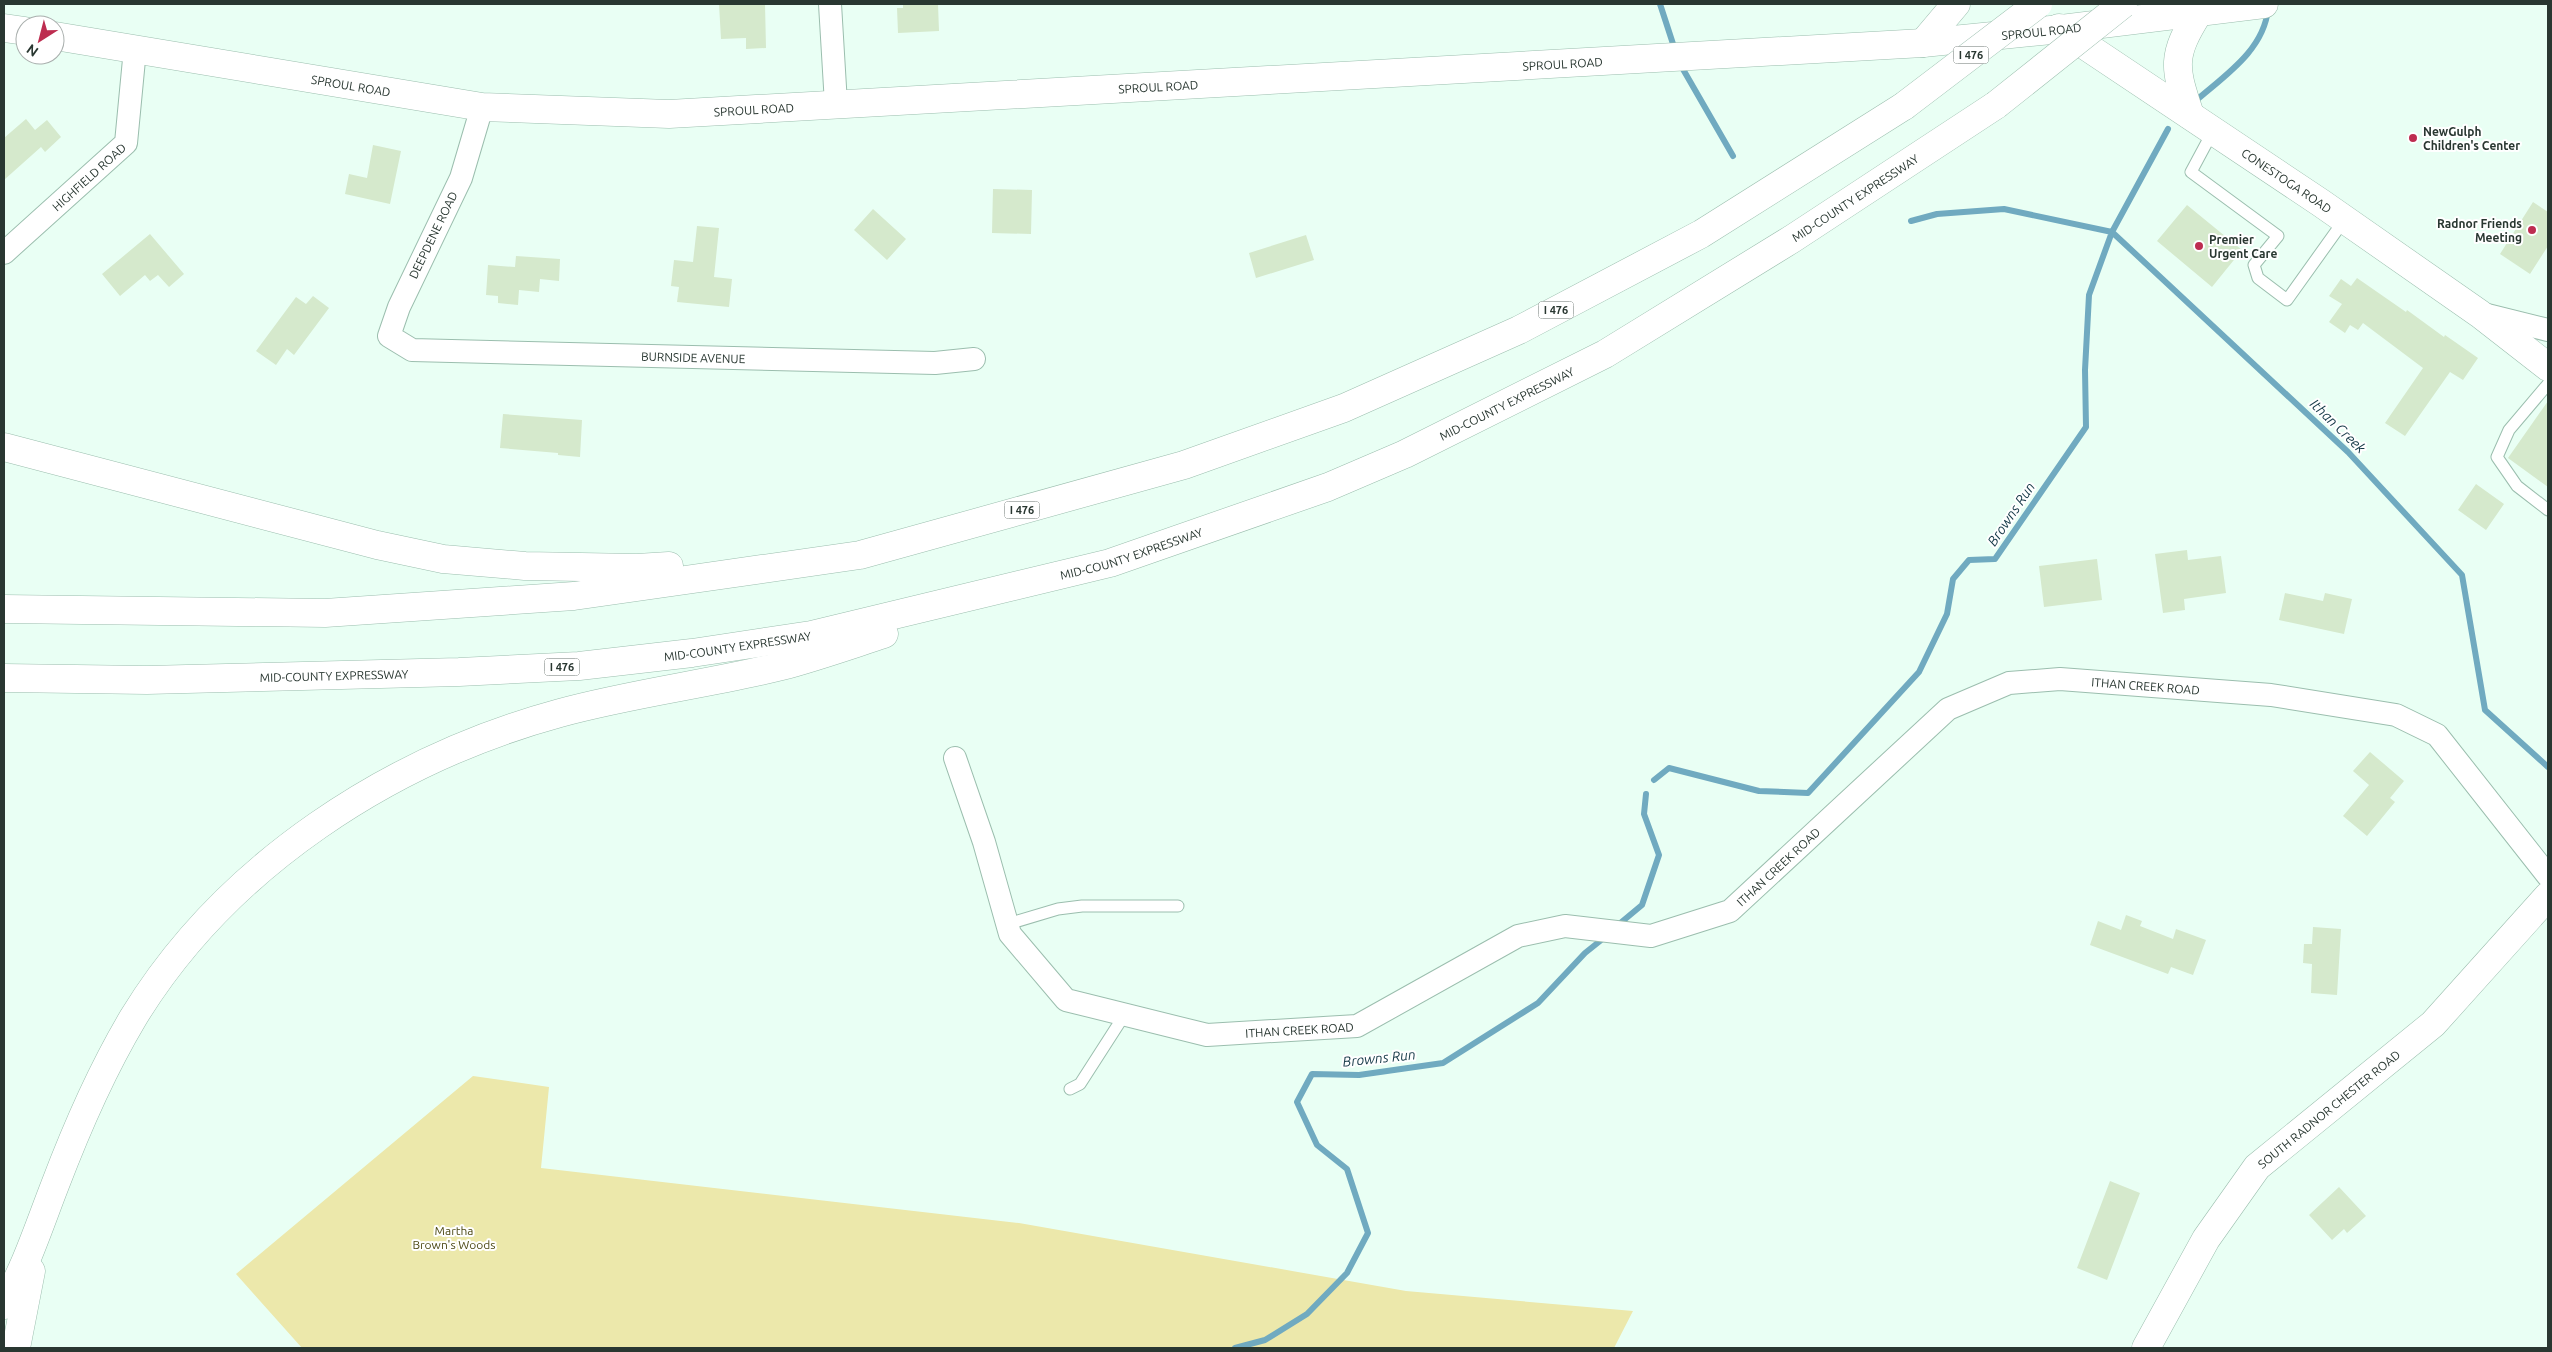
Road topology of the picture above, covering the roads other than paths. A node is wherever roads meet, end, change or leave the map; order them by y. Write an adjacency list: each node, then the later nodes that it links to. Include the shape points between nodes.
1 (830, 4): 12 (street)
2 (1956, 4): 10 (main road)
3 (2019, 4): 8 (main road, CONESTOGA ROAD)
4 (2038, 4): 26 (main road, I 476, bridge, via 1904,106 1701,234 1519,330 1344,408 1184,465)
5 (2123, 4): 27 (main road, MID-COUNTY EXPRESSWAY / I 476, bridge, via 1996,105 1776,250 1605,354 1405,454 1336,483)
6 (2256, 5): 7 (main road, SPROUL ROAD)
7 (2199, 12): 8 (main road, SPROUL ROAD); 14 (main road, via 2184,35 2176,63)
8 (2061, 29): 10 (main road, SPROUL ROAD); 14 (main road, CONESTOGA ROAD)
9 (65, 38): 11 (main road, SPROUL ROAD)
10 (1923, 42): 12 (main road, SPROUL ROAD)
11 (135, 49): 13 (main road, SPROUL ROAD); 17 (street, HIGHFIELD ROAD, via 126,143)
12 (836, 104): 13 (main road, SPROUL ROAD, via 669,114)
13 (482, 107): 20 (street, DEEPDENE ROAD, via 461,178 399,307 389,336)
14 (2190, 115): 15 (main road, CONESTOGA ROAD)
15 (2213, 131): 16 (main road, CONESTOGA ROAD); 16 (lane, via 2191,172 2278,236 2254,265 2258,278 2287,300)
16 (2345, 219): 18 (main road, CONESTOGA ROAD)
17 (4, 254)
18 (2480, 314): 19 (street); 22 (main road, CONESTOGA ROAD)
19 (2548, 330)
20 (412, 350): 21 (street, BURNSIDE AVENUE, via 936,363)
21 (974, 359)
22 (2548, 367)
23 (2548, 384): 25 (lane, via 2510,430 2497,458 2517,486)
24 (4, 448): 26 (main road, via 377,545 443,559 525,566 637,568)
25 (2548, 510)
26 (860, 556): 28 (main road, I 476, via 574,596 325,614)
27 (1110, 563): 29 (main road, MID-COUNTY EXPRESSWAY / I 476, via 811,634 692,653 579,666 147,680); 37 (main road, via 784,666 527,722 464,744 350,806 271,859 241,885 196,933 153,988 118,1043 92,1096)
28 (4, 609)
29 (4, 678)
30 (955, 758): 34 (street, ITHAN CREEK ROAD)
31 (2548, 876): 35 (street, ITHAN CREEK ROAD, via 2437,735 2396,715 2271,694 2060,679 2009,683 1948,709 1730,911 1651,936 1566,926 1518,936 1357,1026 1207,1035)
32 (2548, 896): 40 (main road, SOUTH RADNOR CHESTER ROAD, via 2433,1024 2257,1167 2206,1238)
33 (1178, 906): 34 (lane, via 1082,906 1058,909)
34 (1008, 924): 35 (street, ITHAN CREEK ROAD, via 1010,934 1066,1000)
35 (1125, 1014): 36 (lane, via 1080,1084)
36 (1070, 1089)
37 (38, 1233): 38 (main road); 39 (main road)
38 (4, 1305)
39 (16, 1348)
40 (2146, 1348)

